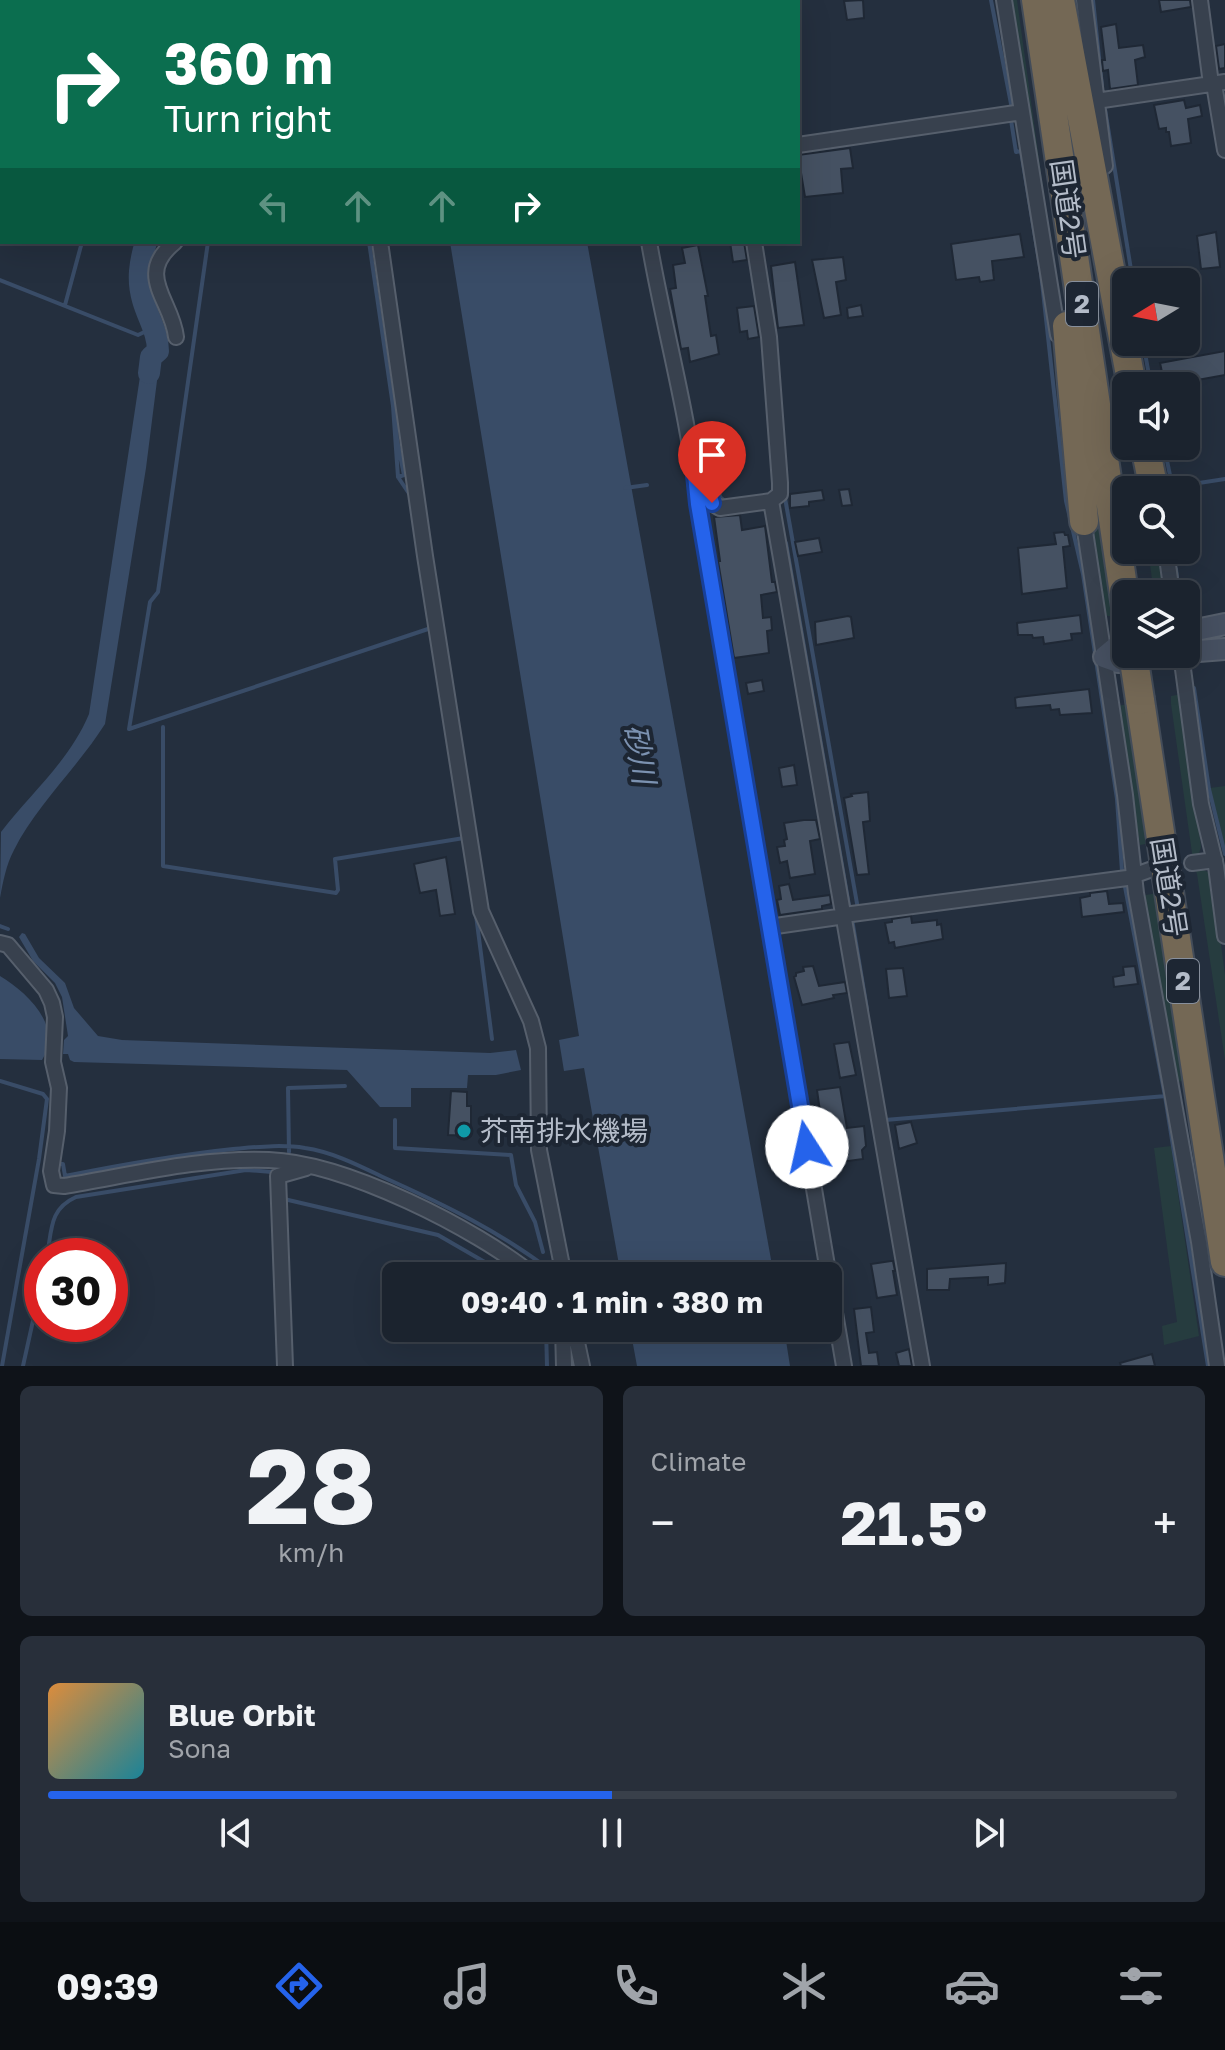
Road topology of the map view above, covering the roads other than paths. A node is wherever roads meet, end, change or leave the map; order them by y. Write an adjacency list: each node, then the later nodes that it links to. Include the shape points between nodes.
1 (1004, 0): 9 (street)
2 (1036, 0): 11 (highway, 国道2号 / 2)
3 (1053, 0): 21 (highway, 国道2号 / 2)
4 (1060, 0): 19 (highway)
5 (1084, 0): 8 (street)
6 (1200, 0): 7 (street)
7 (1216, 86): 8 (street); 12 (street)
8 (1101, 101): 17 (street)
9 (1022, 112): 10 (street); 23 (street, via 1054,307 1074,486)
10 (800, 145)
11 (1058, 147): 23 (highway, via 1053,192); 24 (highway, 国道2号 / 2)
12 (1225, 150)
13 (173, 244): 18 (street, via 156,269 158,291)
14 (380, 244): 48 (street, via 481,911 538,1048 539,1150)
15 (649, 244): 20 (street)
16 (754, 244): 22 (street, via 769,337 780,483 780,494)
17 (1122, 268)
18 (176, 337)
19 (1129, 372)
20 (694, 465): 22 (street, via 716,507); 42 (street)
21 (1124, 476)
22 (771, 501): 41 (street)
23 (1084, 521): 30 (street)
24 (1122, 580)
25 (1225, 624): 26 (main road)
26 (1200, 629)
27 (1112, 650): 30 (main road)
28 (1222, 650): 29 (main road); 35 (street, via 1195,660)
29 (1200, 652)
30 (1104, 657): 31 (main road); 40 (street, via 1125,795)
31 (1112, 660)
32 (1138, 668): 36 (highway, 国道2号 / 2, bridge)
33 (1149, 668): 36 (highway, 国道2号 / 2)
34 (1184, 668): 35 (street)
35 (1184, 676): 38 (street, via 1201,804)
36 (1148, 698): 45 (highway, 国道2号 / 2); 49 (highway, 国道2号 / 2)
37 (1192, 863): 38 (street)
38 (1219, 864): 43 (street)
39 (1155, 868): 40 (street)
40 (1127, 877): 41 (street); 57 (street, via 1199,1242)
41 (846, 915): 42 (street); 56 (street)
42 (769, 927): 55 (street)
43 (1225, 936)
44 (0, 943): 46 (street, via 8,945 46,990 55,1017 53,1055 59,1088 54,1185 241,1160)
45 (1225, 1150)
46 (317, 1166): 47 (street, via 460,1228); 52 (street, via 278,1176)
47 (515, 1262)
48 (561, 1262)
49 (1225, 1262)
50 (563, 1342): 53 (street)
51 (577, 1342): 54 (street)
52 (285, 1366)
53 (564, 1366)
54 (582, 1366)
55 (844, 1366)
56 (922, 1366)
57 (1217, 1366)

